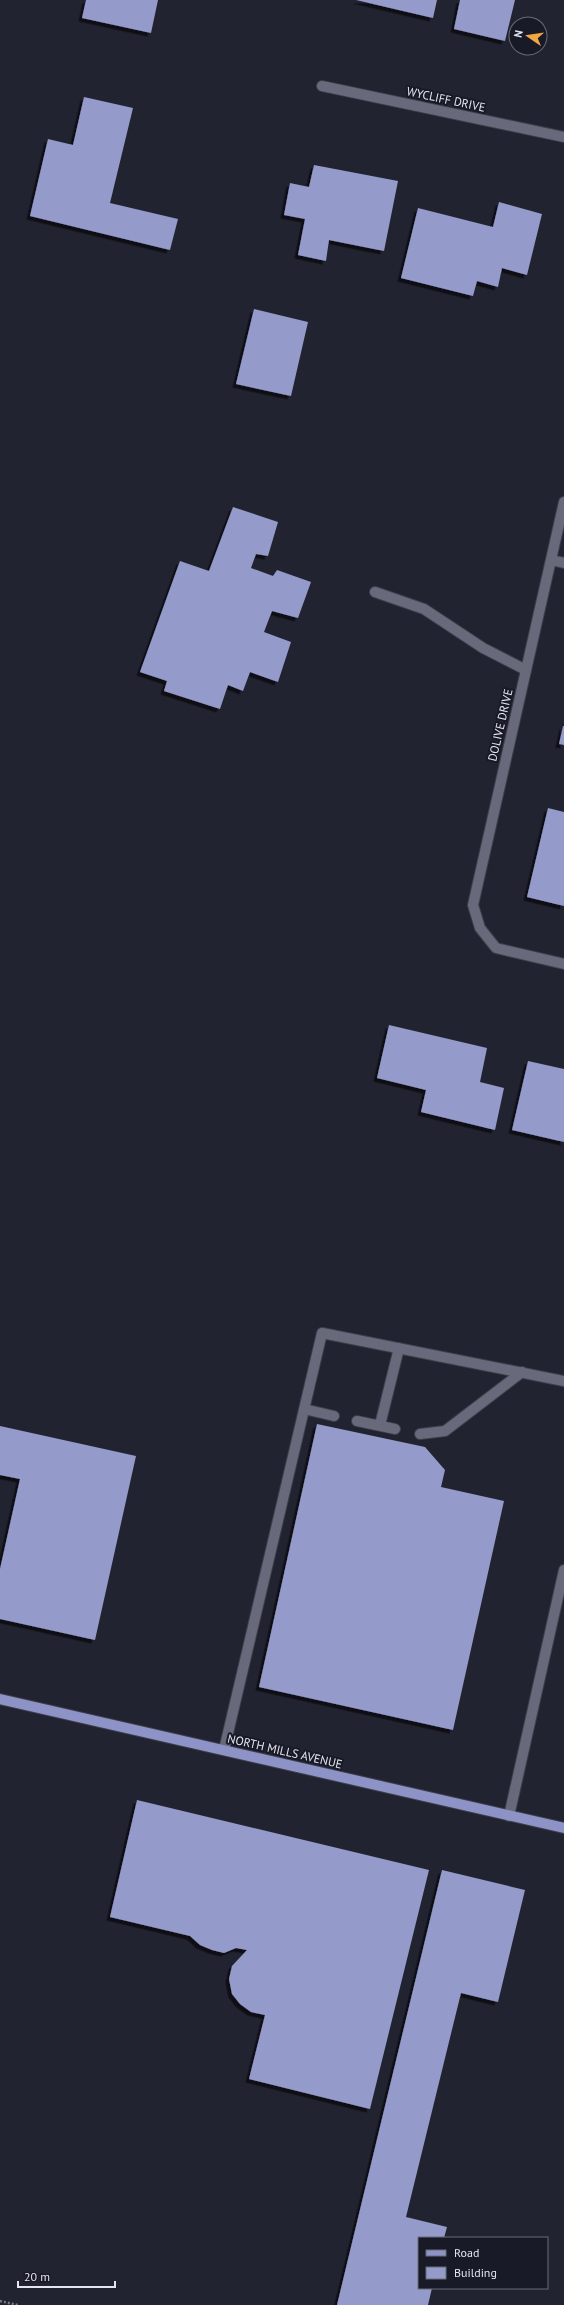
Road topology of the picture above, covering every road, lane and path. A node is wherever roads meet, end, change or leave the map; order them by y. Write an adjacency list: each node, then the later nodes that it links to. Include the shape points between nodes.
1 (322, 86): 2 (street, WYCLIFF DRIVE)
2 (564, 137)
3 (564, 502): 4 (street, DOLIVE DRIVE)
4 (551, 560): 5 (street); 7 (street, DOLIVE DRIVE)
5 (564, 562)
6 (374, 592): 7 (street, via 424,609 483,648)
7 (526, 670): 8 (street, DOLIVE DRIVE, via 473,905 480,928 496,948)
8 (564, 964)
9 (399, 1348): 10 (street); 12 (street, via 322,1333); 15 (street)
10 (522, 1372): 11 (street); 17 (street, via 445,1431)
11 (564, 1381)
12 (304, 1409): 13 (street); 20 (street)
13 (334, 1416)
14 (357, 1420): 15 (street)
15 (380, 1425): 16 (street)
16 (395, 1429)
17 (420, 1434)
18 (564, 1570): 21 (street)
19 (0, 1699): 20 (main road, NORTH MILLS AVENUE)
20 (224, 1750): 21 (main road, NORTH MILLS AVENUE)
21 (509, 1816): 22 (main road, NORTH MILLS AVENUE)
22 (564, 1828)
23 (0, 2301): 24 (path)
24 (18, 2305)

